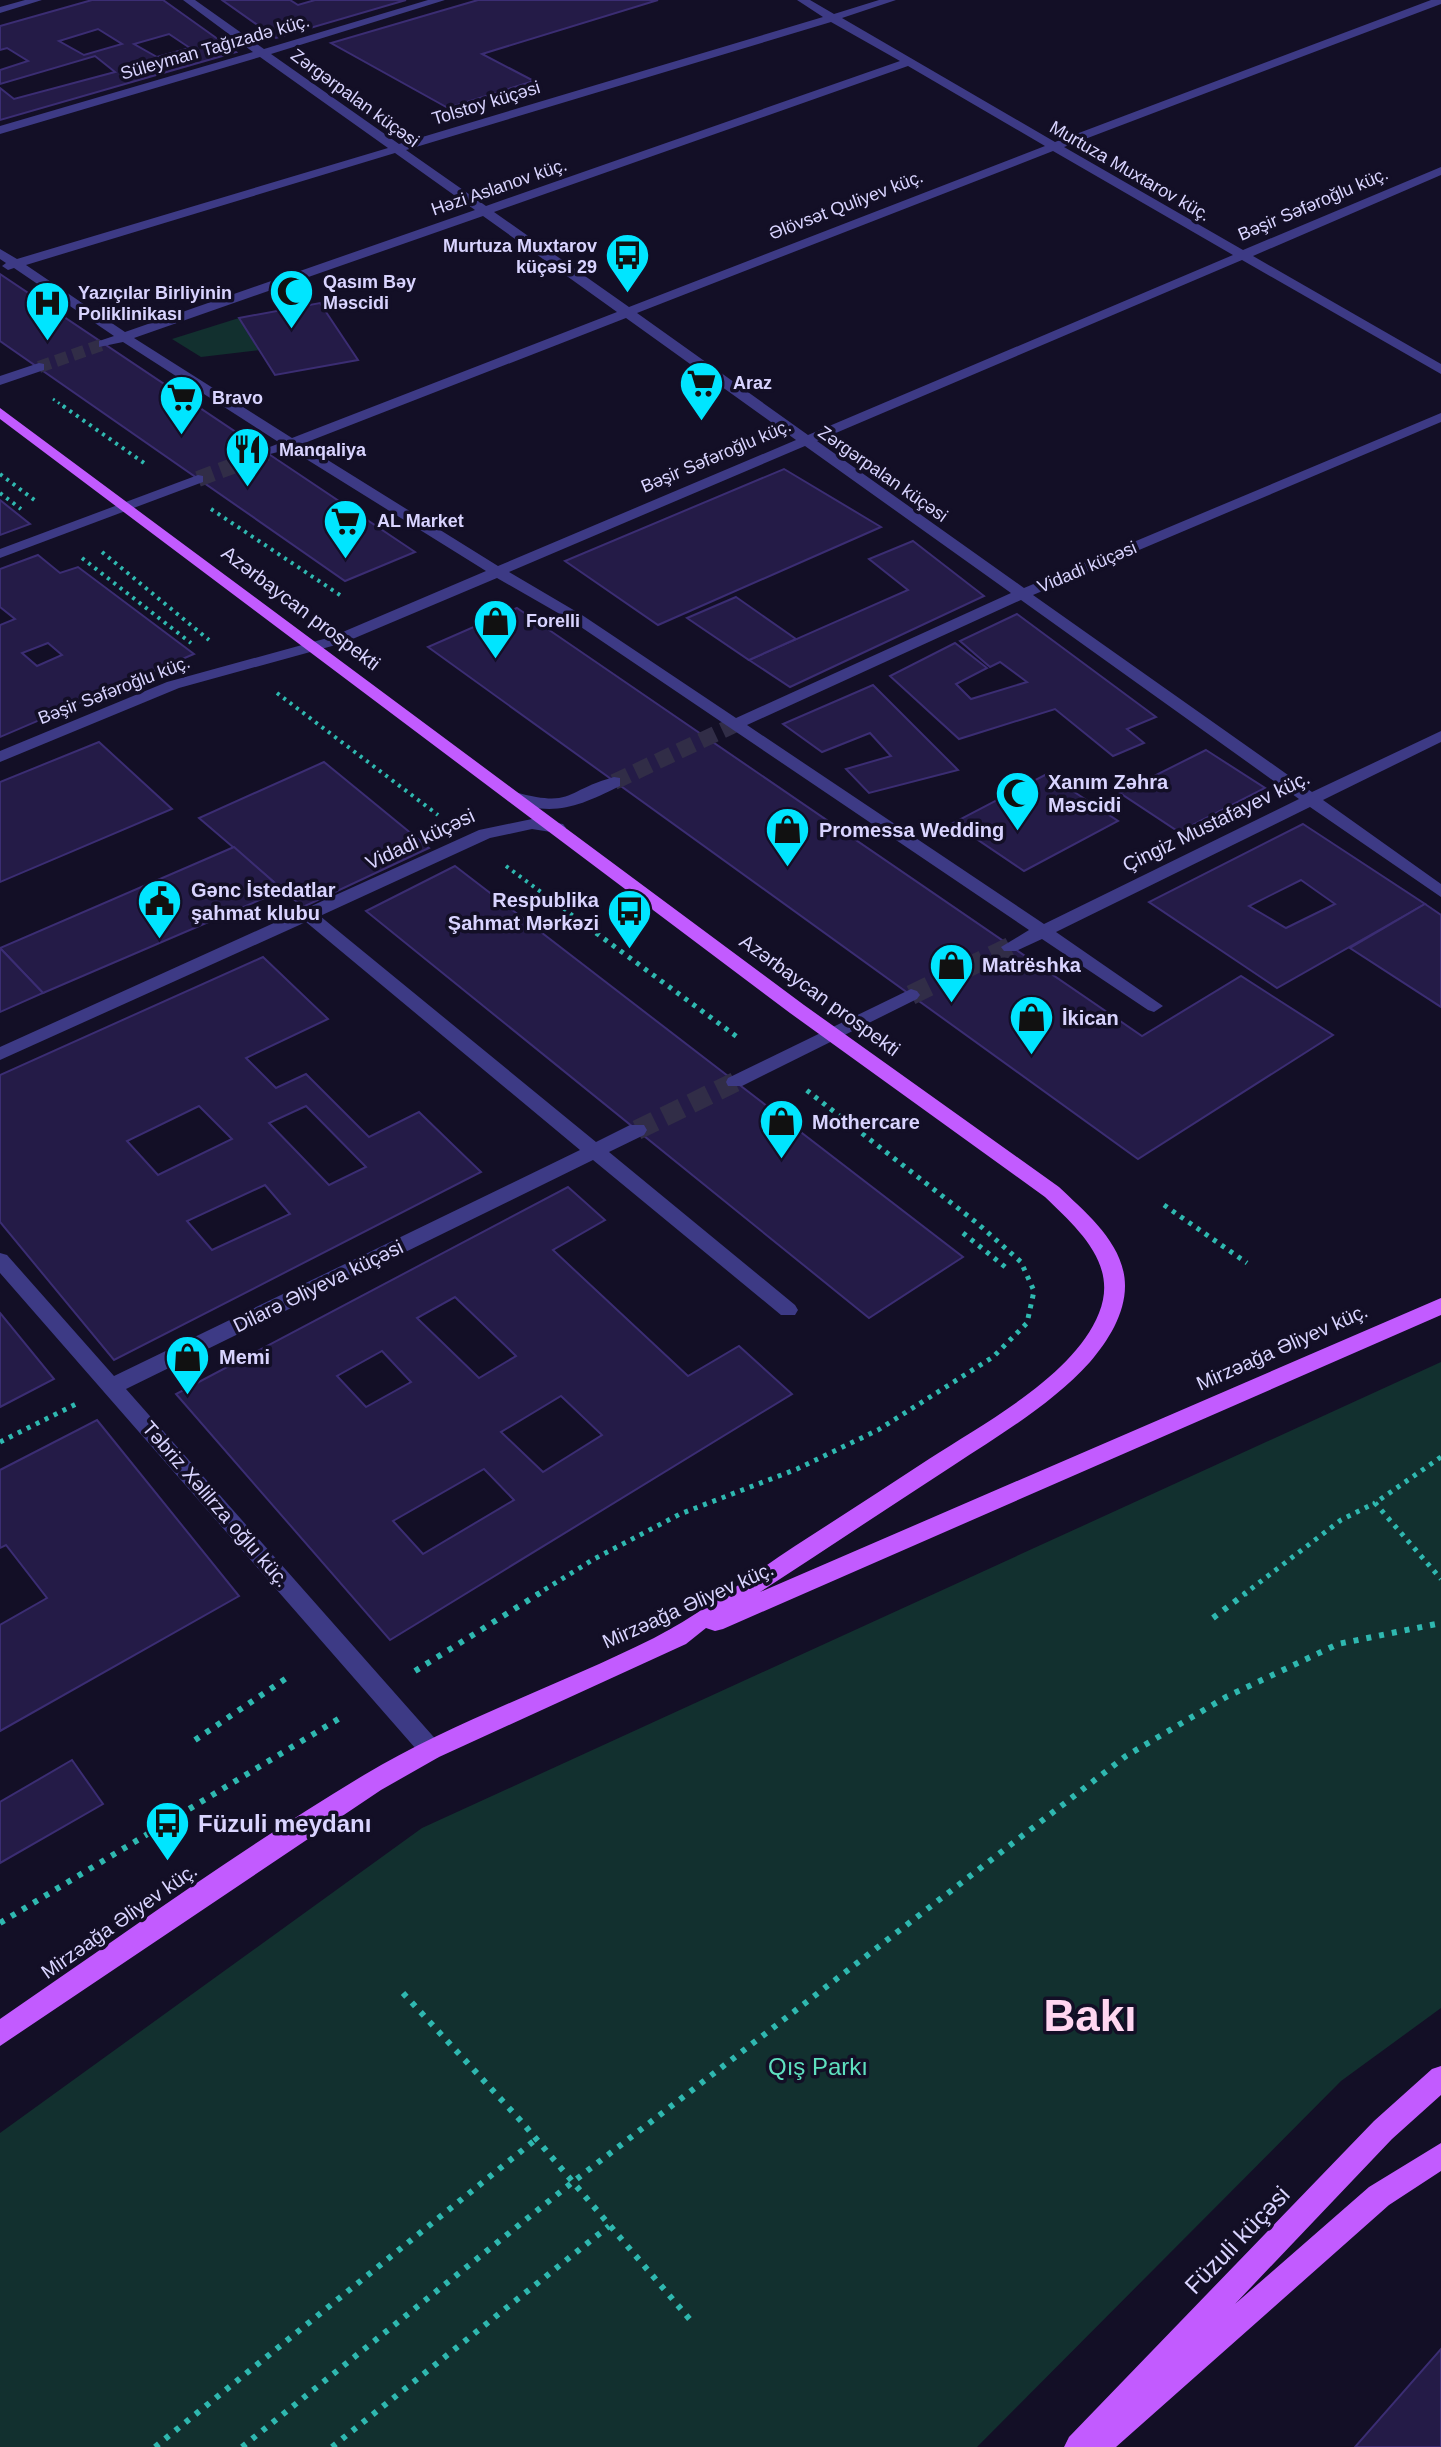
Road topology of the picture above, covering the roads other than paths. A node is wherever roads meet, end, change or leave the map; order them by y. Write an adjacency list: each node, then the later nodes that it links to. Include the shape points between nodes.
1 (37, 0): 7 (street)
2 (188, 0): 9 (street, Zərgərpalan küçəsi)
3 (440, 0): 9 (street, Süleyman Tağızadə küç.)
4 (802, 0): 8 (street, Murtuza Muxtarov küç.)
5 (891, 0): 8 (street, Tolstoy küçəsi)
6 (1441, 0): 12 (street, Əlövsət Quliyev küç.)
7 (0, 10)
8 (831, 18): 10 (street, Murtuza Muxtarov küç.); 13 (street, Tolstoy küçəsi)
9 (262, 52): 11 (street, Süleyman Tağızadə küç.); 13 (street, Zərgərpalan küçəsi)
10 (906, 63): 12 (street, Murtuza Muxtarov küç.); 15 (street, Həzi Aslanov küç.)
11 (0, 130)
12 (1052, 147): 17 (street, Murtuza Muxtarov küç.); 20 (street, Əlövsət Quliyev küç.)
13 (395, 149): 15 (street, Zərgərpalan küçəsi); 18 (street, Tolstoy küçəsi)
14 (1441, 171): 17 (street, Bəşir Səfəroğlu küç.)
15 (483, 211): 20 (street, Zərgərpalan küçəsi); 21 (street, Həzi Aslanov küç.)
16 (0, 253): 18 (street)
17 (1242, 256): 24 (street, Murtuza Muxtarov küç.); 28 (street, Bəşir Səfəroğlu küç.)
18 (17, 264): 19 (street, Tolstoy küçəsi); 21 (street)
19 (0, 269)
20 (624, 313): 28 (street, Zərgərpalan küçəsi); 29 (street, Əlövsət Quliyev küç.)
21 (124, 337): 22 (street, Həzi Aslanov küç.); 29 (street)
22 (104, 344)
23 (39, 367): 25 (street)
24 (1441, 370)
25 (0, 381)
26 (0, 412): 32 (main road, Azərbaycan prospekti)
27 (1441, 417): 35 (street, Vidadi küçəsi)
28 (804, 440): 34 (street, Bəşir Səfəroğlu küç.); 35 (street, Zərgərpalan küçəsi)
29 (293, 443): 30 (street, Əlövsət Quliyev küç.); 34 (street)
30 (267, 453)
31 (198, 479): 32 (street)
32 (127, 506): 33 (street); 36 (main road, Azərbaycan prospekti)
33 (0, 554)
34 (496, 571): 36 (street, Bəşir Səfəroğlu küç.); 37 (street)
35 (1022, 594): 37 (street, Vidadi küçəsi); 42 (street, Zərgərpalan küçəsi)
36 (315, 647): 39 (street, Bəşir Səfəroğlu küç., via 149,694); 41 (main road, Azərbaycan prospekti)
37 (736, 724): 46 (street)
38 (1441, 736): 42 (street, Çingiz Mustafayev küç.)
39 (0, 757)
40 (614, 782): 41 (street, via 555,807)
41 (514, 797): 43 (main road, Azərbaycan prospekti)
42 (1311, 800): 44 (street, Zərgərpalan küçəsi); 46 (street, Çingiz Mustafayev küç.)
43 (557, 828): 45 (street, Vidadi küçəsi, via 513,825); 50 (main road, Azərbaycan prospekti)
44 (1441, 892)
45 (308, 915): 51 (street, Vidadi küçəsi); 54 (street)
46 (1042, 930): 47 (street, Çingiz Mustafayev küç.); 49 (street)
47 (1010, 947)
48 (911, 995): 50 (street)
49 (1154, 1006)
50 (832, 1034): 52 (street); 59 (main road, Azərbaycan prospekti, via 1052,1192 1090,1228 1111,1263 1114,1302 1104,1332 1056,1382 1013,1415)
51 (0, 1054)
52 (735, 1082)
53 (637, 1130): 54 (street, Dilarə Əliyeva küçəsi)
54 (596, 1150): 57 (street); 58 (street, Dilarə Əliyeva küçəsi)
55 (0, 1260): 58 (street, Təbriz Xəlilrza oğlu küç.)
56 (1441, 1306): 59 (main road, Mirzəağa Əliyev küç.)
57 (788, 1310)
58 (113, 1386): 60 (street, Təbriz Xəlilrza oğlu küç.)
59 (665, 1643): 60 (main road, Mirzəağa Əliyev küç.)
60 (431, 1750): 61 (main road, Mirzəağa Əliyev küç., via 195,1899)
61 (0, 2034)
62 (1441, 2078): 64 (main road, Füzuli küçəsi, via 1383,2130)
63 (1441, 2156): 65 (main road, via 1379,2196)
64 (1079, 2447)
65 (1094, 2447)

